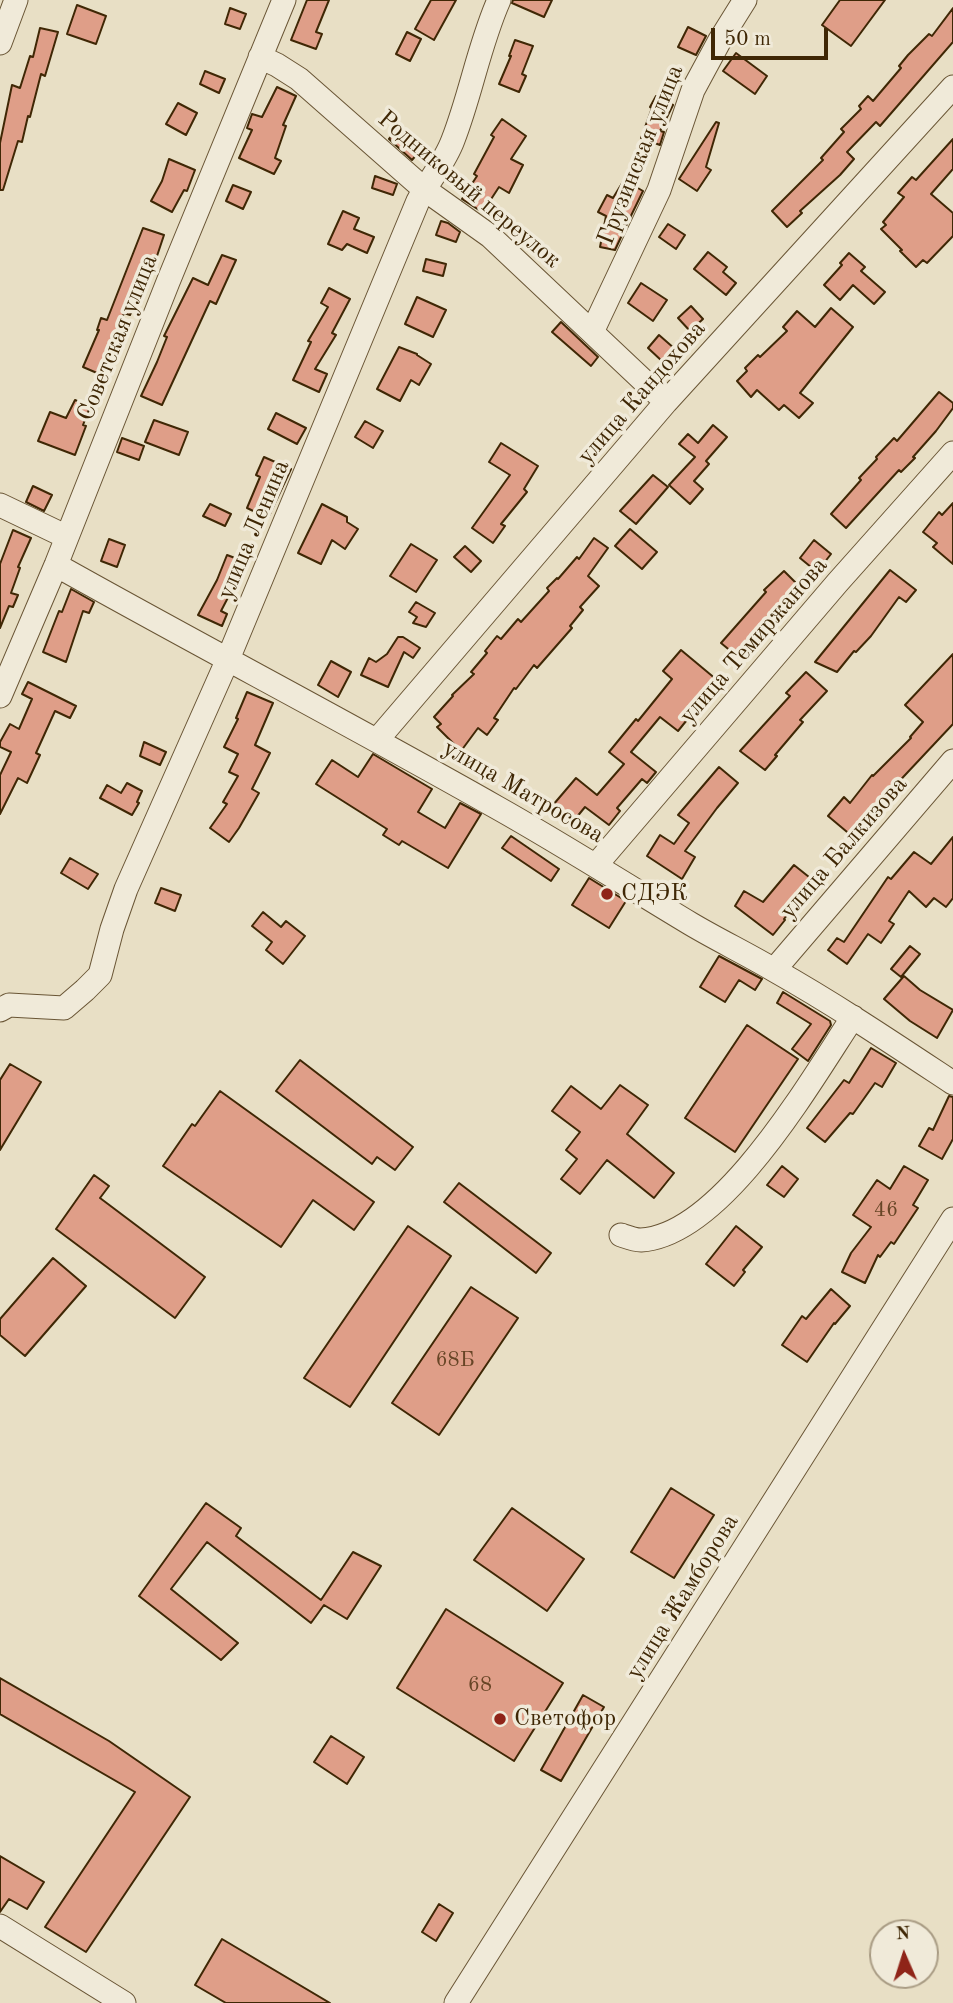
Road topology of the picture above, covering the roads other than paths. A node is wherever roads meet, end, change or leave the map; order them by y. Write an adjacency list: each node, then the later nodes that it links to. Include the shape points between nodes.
1 (16, 0): 5 (street)
2 (284, 0): 6 (street, Советская улица)
3 (499, 0): 8 (street, улица Ленина, via 453,141)
4 (745, 0): 9 (street, Грузинская улица, via 694,90 659,190)
5 (0, 43)
6 (260, 57): 8 (street, Родниковый переулок, via 299,79); 13 (street, Советская улица)
7 (953, 87): 10 (street, улица Кандохова)
8 (424, 189): 9 (street, Родниковый переулок, via 490,236); 15 (street, улица Ленина)
9 (592, 332): 10 (street, Родниковый переулок)
10 (666, 402): 17 (street, улица Кандохова)
11 (953, 453): 19 (street, улица Темиржанова)
12 (0, 505): 13 (street)
13 (66, 537): 14 (street, Советская улица)
14 (56, 565): 15 (street, улица Матросова); 16 (street, Советская улица)
15 (228, 659): 17 (street, улица Матросова); 21 (street, улица Ленина, via 126,889 100,975 64,1008 9,1005)
16 (0, 696)
17 (377, 740): 19 (street, улица Матросова)
18 (953, 761): 20 (street, улица Балкизова)
19 (596, 864): 20 (street, улица Матросова)
20 (774, 970): 22 (street, улица Матросова)
21 (0, 1010)
22 (853, 1017): 23 (street, улица Матросова); 25 (street, via 741,1178 683,1226 639,1240)
23 (953, 1083)
24 (953, 1219): 28 (street, улица Жамборова)
25 (621, 1235)
26 (0, 1926): 27 (street)
27 (124, 2003)
28 (456, 2003)

